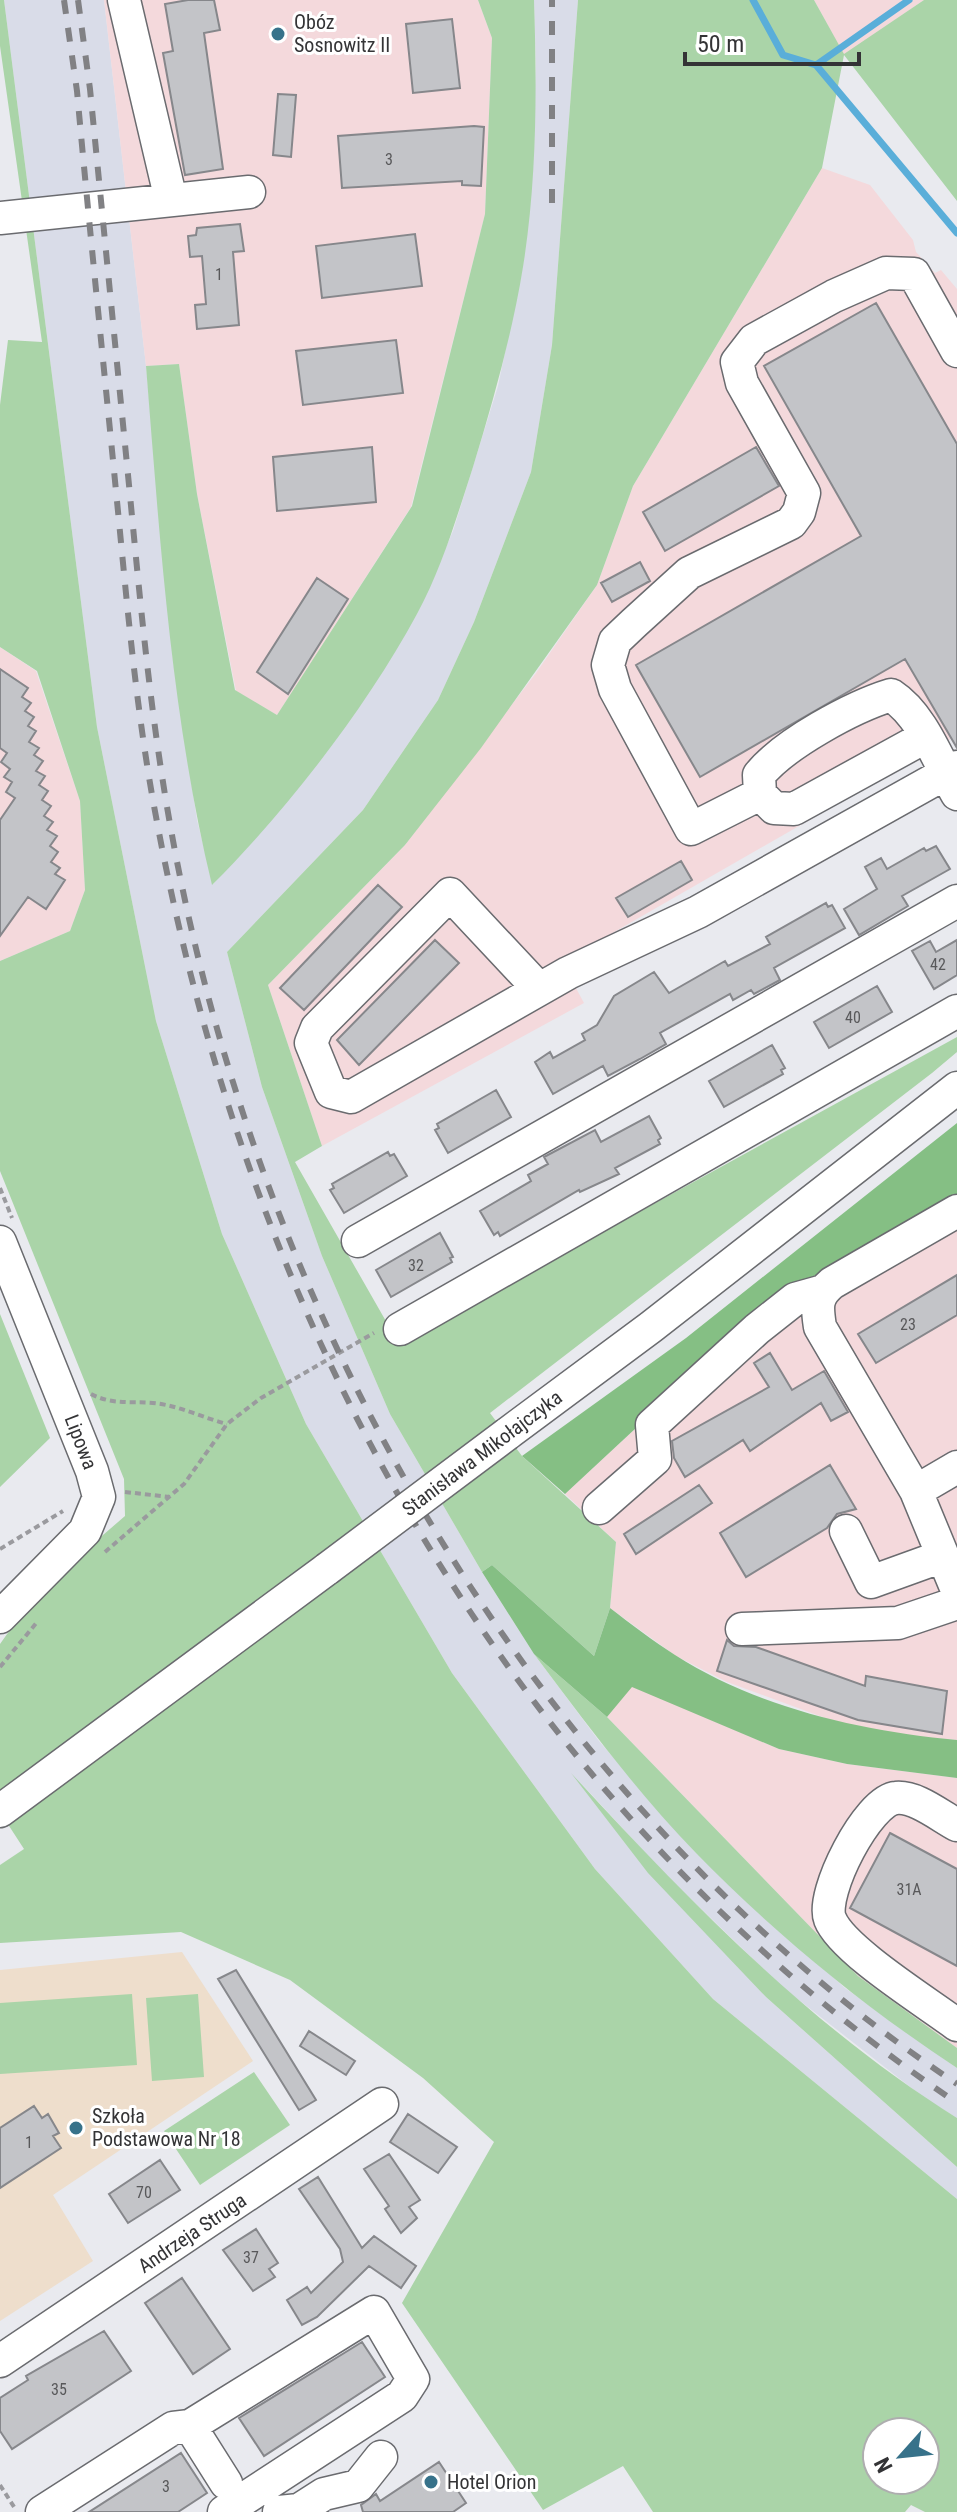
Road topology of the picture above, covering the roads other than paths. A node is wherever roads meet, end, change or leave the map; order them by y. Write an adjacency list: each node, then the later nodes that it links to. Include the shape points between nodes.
1 (124, 0): 3 (street)
2 (249, 192): 3 (street)
3 (171, 200): 4 (street)
4 (0, 218)
5 (957, 351): 8 (street, via 914,274 886,273 754,340 737,362 742,383 804,493 799,512 791,523 689,573 615,641 608,665 615,689 691,829)
6 (925, 737): 7 (street); 8 (street, via 794,809 774,808); 8 (street, via 909,707 891,695 872,701 772,758 759,775)
7 (953, 778): 10 (street)
8 (760, 794)
9 (957, 901): 14 (street)
10 (539, 989): 10 (street, via 351,1097 331,1092 311,1043 317,1028 450,894)
11 (957, 1011): 17 (street)
12 (957, 1088): 27 (street, Stanisława Mikołajczyka, bridge, via 651,1327)
13 (957, 1211): 16 (street)
14 (358, 1241)
15 (0, 1242): 25 (street, Lipowa, via 92,1471 84,1502 85,1531)
16 (820, 1292): 19 (street, via 820,1327); 20 (street, via 795,1299 766,1321 652,1425 655,1459)
17 (400, 1329)
18 (957, 1467): 19 (street)
19 (916, 1491): 22 (street)
20 (599, 1508)
21 (846, 1531): 22 (street, via 871,1582)
22 (943, 1556): 23 (street)
23 (957, 1590)
24 (957, 1603): 26 (street, via 898,1623)
25 (3, 1607)
26 (742, 1629)
27 (0, 1811)
28 (957, 1825): 29 (street, via 910,1799 888,1799 871,1813 826,1906 831,1923 855,1950)
29 (957, 2025)
30 (382, 2104): 31 (street, Andrzeja Struga)
31 (0, 2361)
32 (190, 2426): 34 (street); 34 (street, via 374,2312 413,2379 402,2396); 35 (street, via 173,2428)
33 (381, 2457): 36 (street, via 358,2486 324,2494 299,2510)
34 (225, 2498)
35 (42, 2512)
36 (279, 2512)

